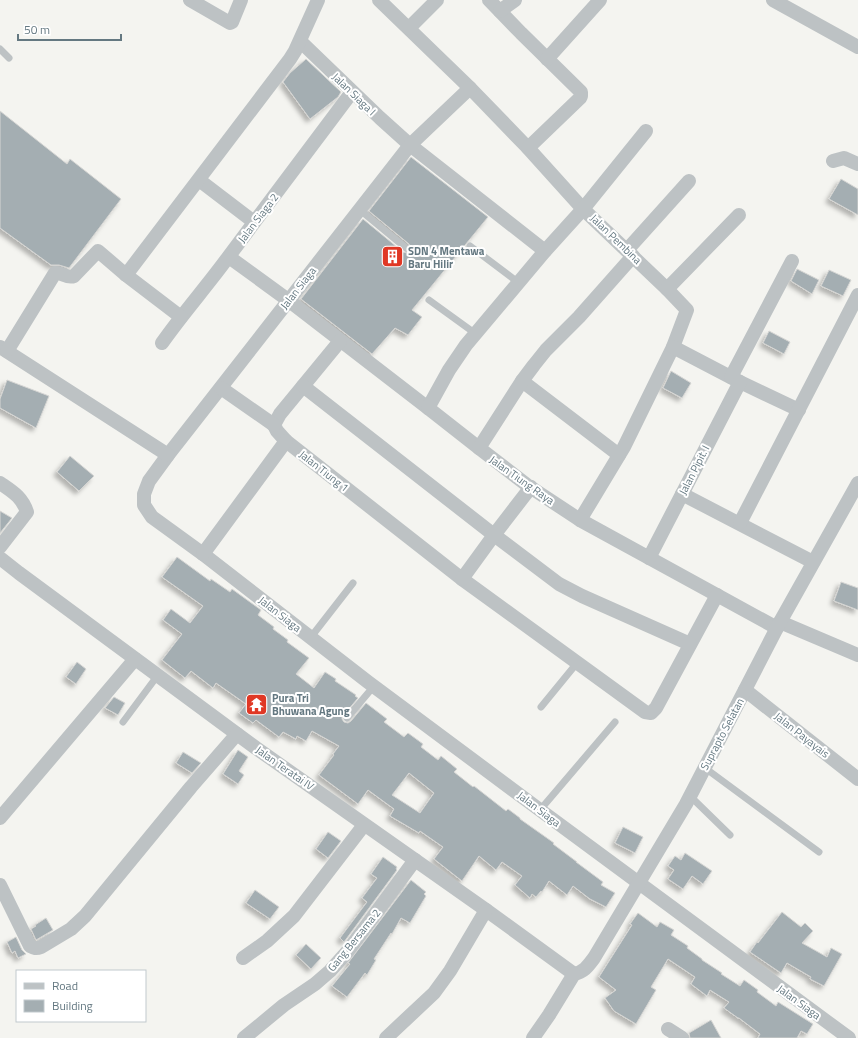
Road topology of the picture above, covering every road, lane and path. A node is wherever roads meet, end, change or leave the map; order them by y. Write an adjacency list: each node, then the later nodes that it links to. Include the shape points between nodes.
1 (190, 0): 2 (street, via 230,23)
2 (241, 0)
3 (318, 0): 12 (street)
4 (379, 0): 11 (street, Jalan Pembina)
5 (437, 0): 11 (street)
6 (490, 0): 10 (street)
7 (515, 0): 10 (street)
8 (600, 0): 16 (street)
9 (773, 0): 13 (street)
10 (500, 11): 16 (street)
11 (409, 28): 17 (street, Jalan Pembina)
12 (300, 41): 18 (street, Jalan Siaga I); 24 (street, via 290,59)
13 (858, 47)
14 (0, 49): 15 (lane)
15 (10, 58)
16 (547, 59): 21 (street, via 580,91 581,96)
17 (470, 88): 20 (street, Jalan Siaga); 21 (street, Jalan Pembina)
18 (352, 92): 20 (street, Jalan Siaga I); 29 (street, Jalan Siaga 2)
19 (646, 131): 27 (street)
20 (410, 145): 26 (street, Jalan Siaga); 32 (street, Jalan Siaga I)
21 (528, 148): 27 (street, Jalan Pembina)
22 (833, 161): 23 (street, via 844,158)
23 (858, 164)
24 (199, 180): 29 (street); 36 (street)
25 (689, 180): 33 (street)
26 (359, 209): 31 (lane); 40 (street, Jalan Siaga)
27 (584, 209): 32 (street); 33 (street, Jalan Pembina)
28 (739, 215): 38 (street)
29 (254, 222): 34 (street, Jalan Siaga 2)
30 (470, 246): 37 (lane)
31 (406, 248)
32 (545, 251): 37 (street)
33 (630, 253): 38 (street, Jalan Pembina); 49 (street, via 579,317 546,350)
34 (229, 257): 40 (street, Jalan Tiung Raya); 42 (street, Jalan Siaga 2)
35 (792, 261): 48 (street, Jalan Pipit. I)
36 (126, 275): 42 (street); 47 (street, via 98,251 74,276 55,273)
37 (518, 283): 43 (street)
38 (667, 289): 46 (street, Jalan Pembina, via 687,310)
39 (858, 295): 53 (street)
40 (288, 300): 44 (street, Jalan Tiung Raya); 51 (street, Jalan Siaga)
41 (429, 300): 43 (lane)
42 (180, 317): 45 (street, Jalan Siaga 2)
43 (476, 334): 52 (street, via 456,359)
44 (340, 341): 50 (street); 52 (street, Jalan Tiung Raya)
45 (162, 343)
46 (672, 347): 48 (street); 58 (street, Jalan Pembina)
47 (4, 349): 57 (street)
48 (736, 379): 53 (street); 62 (street, Jalan Pipit. I)
49 (522, 381): 56 (street); 58 (street)
50 (303, 386): 54 (street); 65 (street)
51 (221, 388): 54 (street); 57 (street, Jalan Siaga)
52 (428, 408): 56 (street, Jalan Tiung Raya)
53 (799, 410): 64 (street)
54 (274, 425): 55 (street, Jalan Tiung 1)
55 (286, 442): 67 (street); 71 (street, Jalan Tiung 1)
56 (479, 448): 61 (street, Jalan Tiung Raya)
57 (168, 455): 67 (street, Jalan Siaga, via 149,481 144,494 144,505 152,517)
58 (619, 455): 63 (street, Jalan Pembina)
59 (858, 483): 70 (street, Suprapto Selatan)
60 (0, 484): 66 (street, via 14,492 27,512)
61 (531, 487): 63 (street, Jalan Tiung Raya); 65 (street)
62 (682, 494): 64 (street); 69 (street, Jalan Pipit. I)
63 (580, 520): 69 (street, Jalan Tiung Raya)
64 (740, 523): 70 (street)
65 (494, 535): 71 (street); 76 (street, via 564,587)
66 (0, 547)
67 (203, 554): 75 (street, Jalan Siaga)
68 (0, 558): 78 (street, Jalan Teratai IV)
69 (649, 558): 73 (street, Jalan Tiung Raya)
70 (813, 562): 74 (street, Suprapto Selatan)
71 (462, 579): 79 (street, Jalan Tiung 1)
72 (353, 583): 75 (lane)
73 (717, 595): 74 (street, Jalan Tiung Raya); 76 (street)
74 (779, 625): 77 (street, Jalan Tiung Raya); 82 (street, Suprapto Selatan)
75 (311, 637): 81 (street, Jalan Siaga)
76 (690, 644): 79 (street, Jalan Tiung 1, via 651,713 645,712)
77 (858, 655)
78 (135, 659): 80 (street, Jalan Teratai IV); 92 (street)
79 (577, 663): 83 (lane)
80 (158, 676): 85 (lane); 87 (street, Jalan Teratai IV)
81 (374, 686): 84 (lane); 91 (street, Jalan Siaga)
82 (745, 690): 88 (street, Suprapto Selatan); 89 (street, Jalan Payayais)
83 (541, 707)
84 (348, 718)
85 (123, 722)
86 (615, 722): 91 (lane)
87 (237, 734): 93 (street, Jalan Teratai IV); 98 (street, via 85,916 71,929 41,947 33,948)
88 (705, 768): 90 (street, Suprapto Selatan); 95 (lane)
89 (858, 779)
90 (690, 796): 94 (lane); 97 (street, Suprapto Selatan)
91 (540, 810): 97 (street, Jalan Siaga)
92 (0, 818)
93 (364, 825): 96 (street, Jalan Teratai IV); 100 (street, via 294,916)
94 (730, 835)
95 (819, 852)
96 (414, 860): 99 (street, Jalan Teratai IV); 103 (street, Gang Bersama 2, via 347,952 330,971)
97 (639, 884): 101 (street, Suprapto Selatan, via 594,958 586,969); 107 (street, Jalan Siaga)
98 (0, 885)
99 (486, 910): 101 (street, Jalan Teratai IV); 104 (street, via 434,993)
100 (242, 958)
101 (574, 974): 105 (street)
102 (668, 1029): 106 (street)
103 (244, 1038)
104 (386, 1038)
105 (533, 1038)
106 (682, 1038)
107 (848, 1038)

